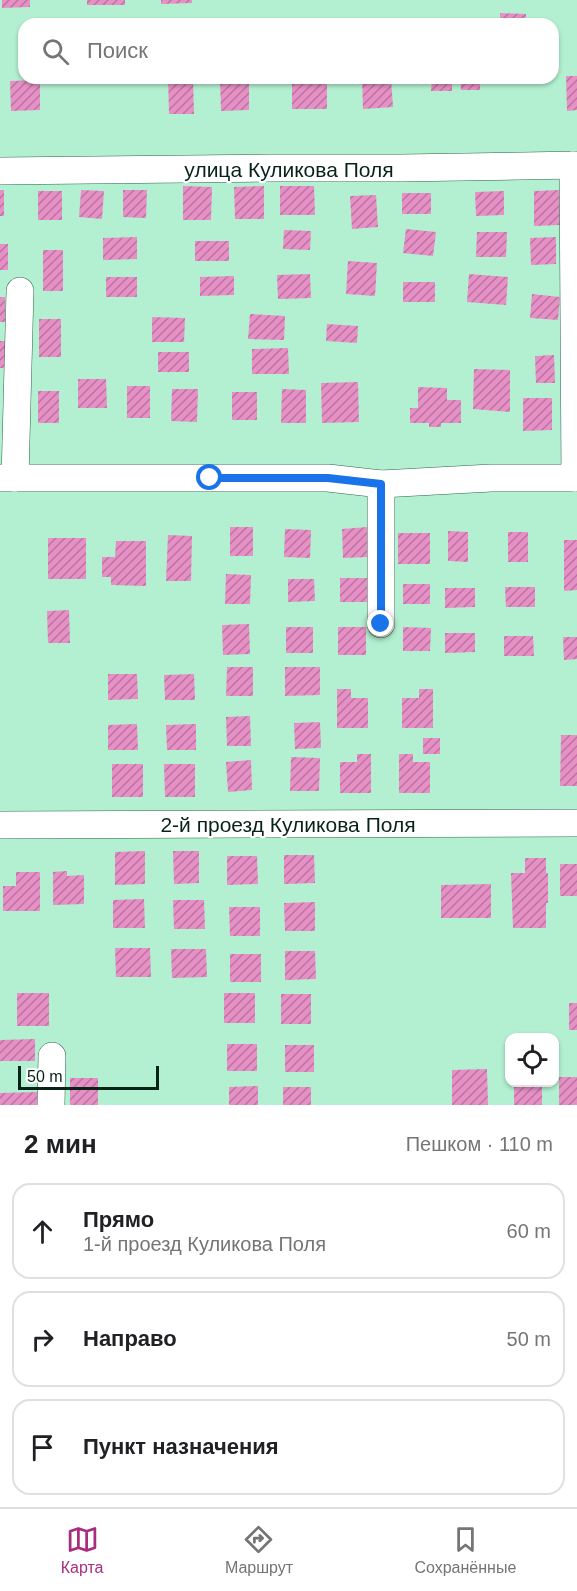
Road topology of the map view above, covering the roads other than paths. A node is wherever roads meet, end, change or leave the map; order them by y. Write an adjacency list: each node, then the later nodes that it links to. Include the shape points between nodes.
1 (575, 165): 2 (street, улица Куликова Поля); 5 (street)
2 (0, 171)
3 (20, 291): 4 (street)
4 (7, 478): 6 (street, via 328,478)
5 (576, 478): 6 (street)
6 (381, 484): 7 (street)
7 (381, 624)
8 (577, 823): 9 (street, 2-й проезд Куликова Поля)
9 (0, 825)
10 (52, 1056): 11 (street)
11 (51, 1105)

